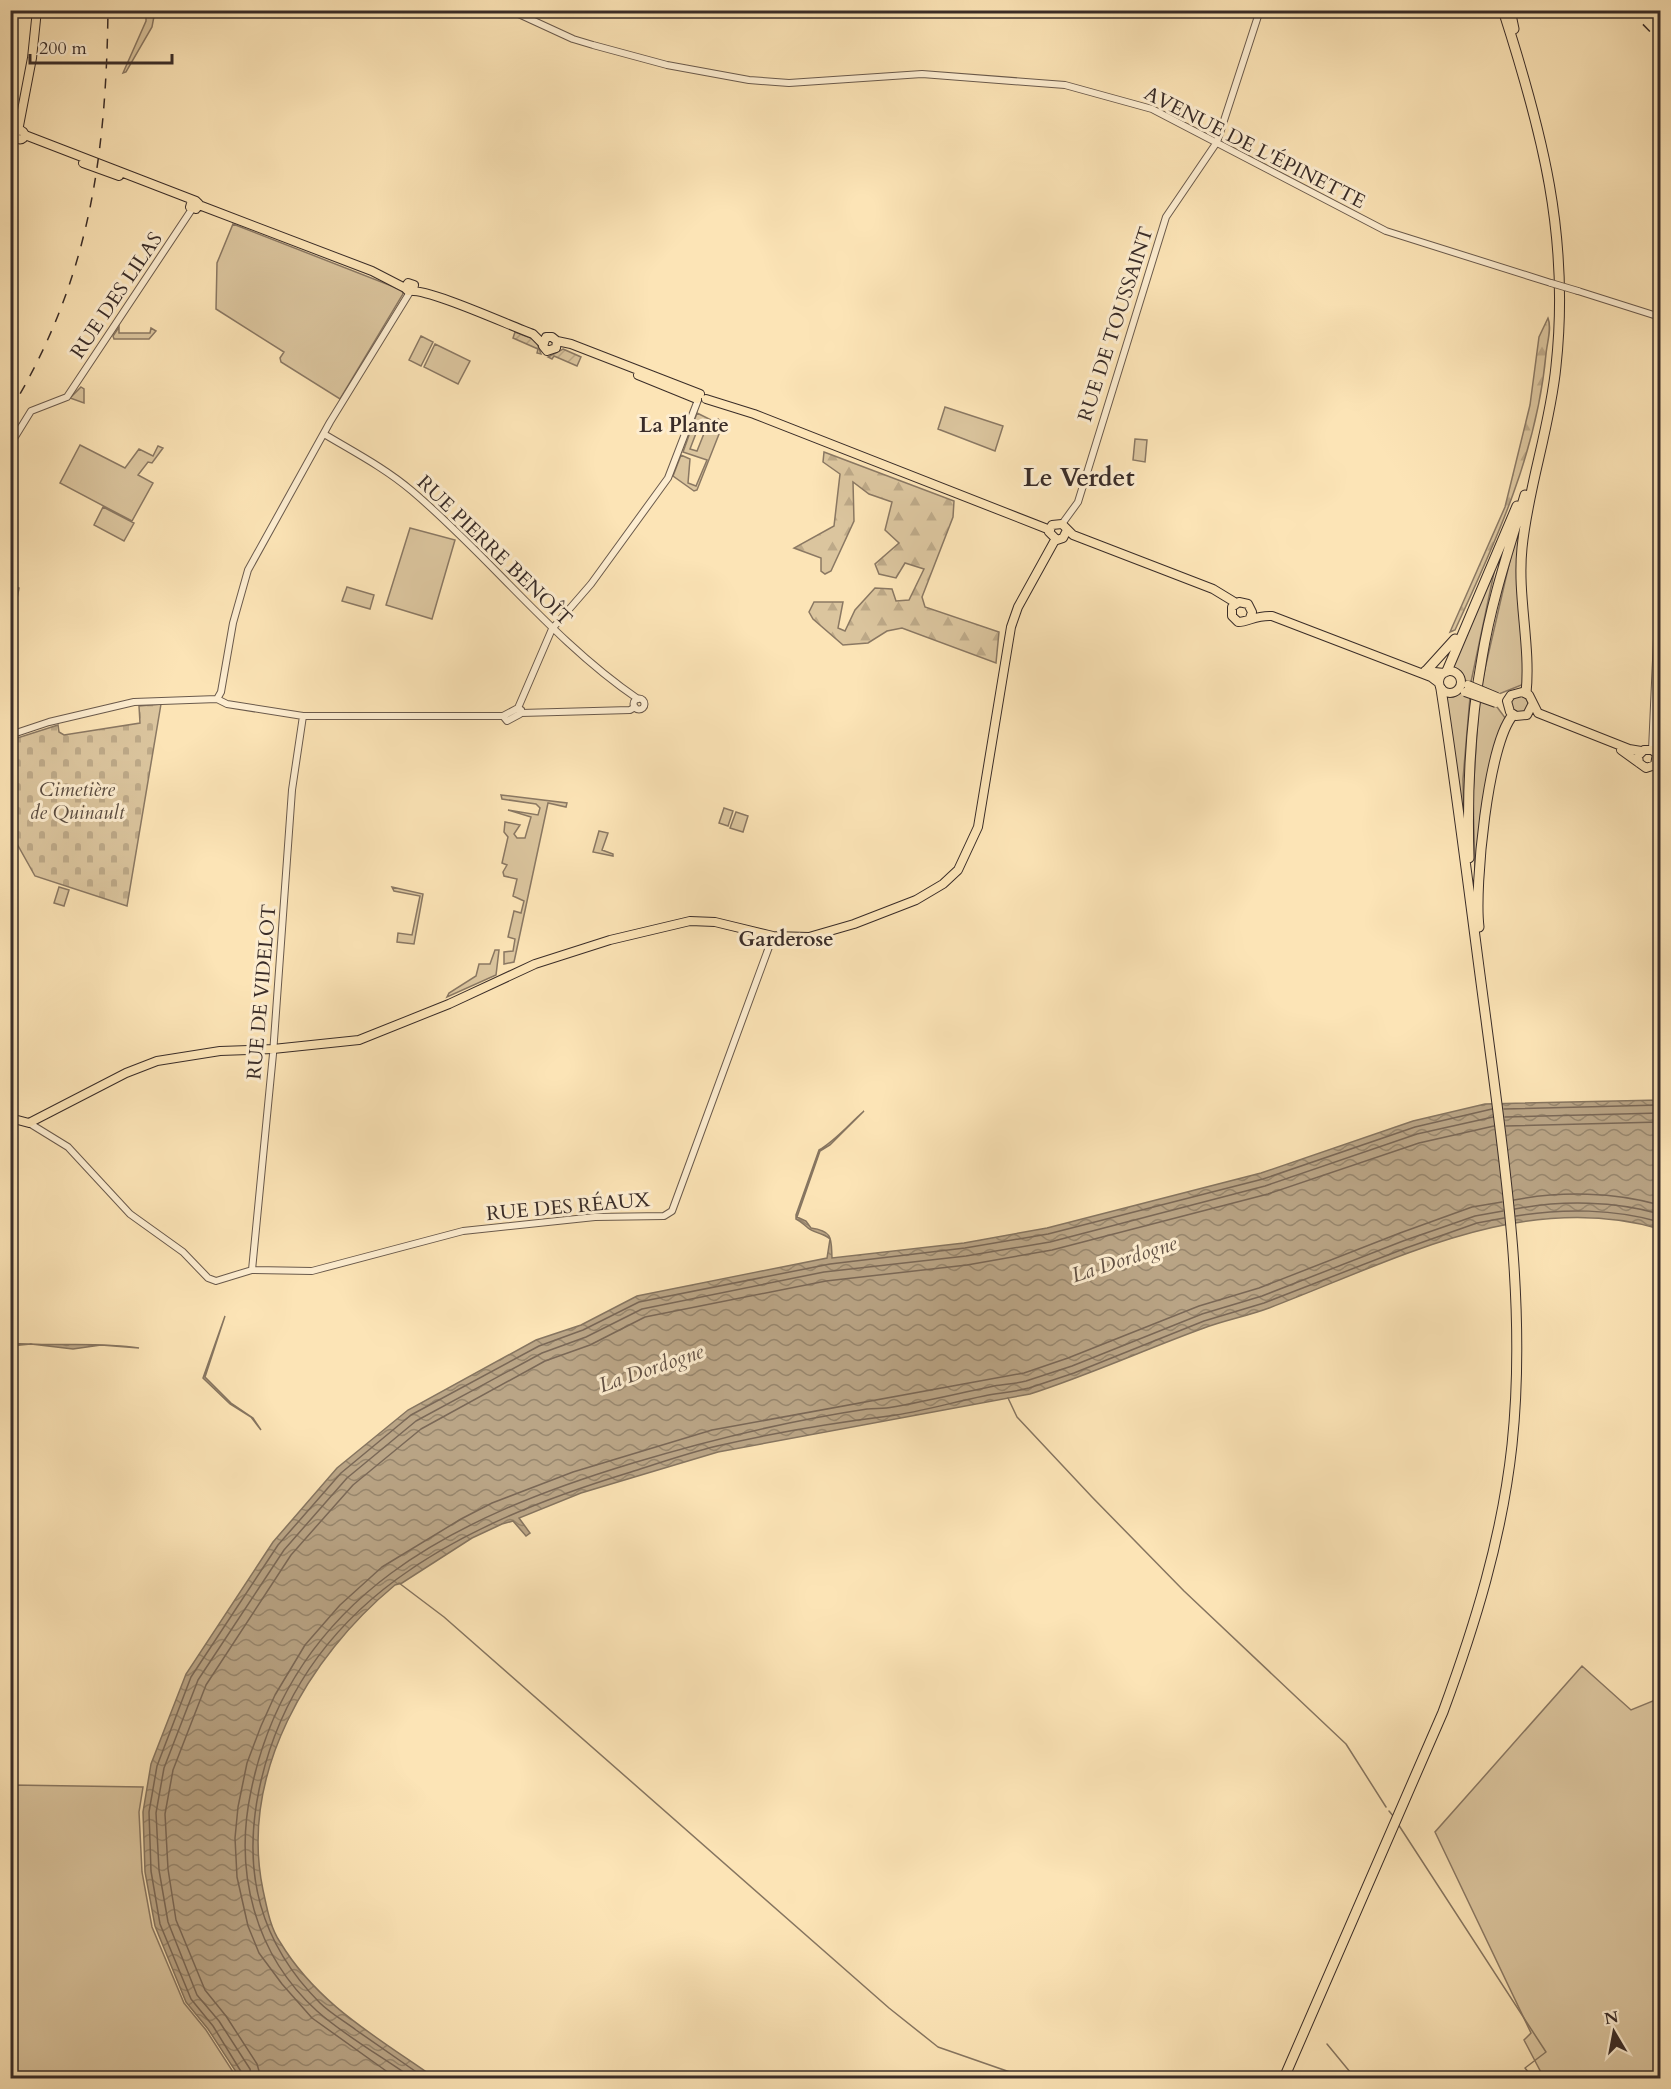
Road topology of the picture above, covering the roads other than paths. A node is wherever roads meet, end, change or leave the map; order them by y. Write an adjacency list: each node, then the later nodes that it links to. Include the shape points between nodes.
1 (37, 10): 7 (main road)
2 (510, 10): 8 (street, AVENUE DE L'ÉPINETTE, via 573,39 667,65 749,80 789,83 922,74 1065,85 1152,109)
3 (1260, 10): 8 (street, RUE DE TOUSSAINT)
4 (1503, 10): 6 (highway)
5 (1510, 10): 6 (highway)
6 (1521, 65): 16 (highway, via 1557,226 1560,307 1556,365)
7 (18, 134): 9 (main road)
8 (1216, 142): 11 (street, AVENUE DE L'ÉPINETTE, bridge, via 1386,231); 21 (street, RUE DE TOUSSAINT, via 1166,217 1078,502)
9 (193, 205): 10 (main road); 18 (street, RUE DES LILAS, via 65,398 31,411)
10 (410, 287): 12 (main road); 17 (street)
11 (1660, 316)
12 (544, 340): 13 (main road, via 552,336); 14 (main road, via 547,351)
13 (557, 341): 14 (main road); 15 (main road, via 590,351)
14 (554, 350): 15 (main road, via 570,348)
15 (700, 400): 20 (main road, via 754,414); 27 (street, via 665,482 598,575)
16 (1545, 429): 19 (highway); 32 (highway, via 1521,561)
17 (324, 434): 27 (street, RUE PIERRE BENOÎT, via 410,489); 34 (street, via 248,570)
18 (10, 445)
19 (1529, 483): 25 (highway); 45 (highway, via 1496,591 1474,710 1469,777)
20 (1050, 530): 21 (main road, via 1051,537); 21 (main road, via 1054,524)
21 (1062, 533): 23 (main road, via 1213,589); 46 (main road, via 1013,620 980,822 958,870 916,900 854,924 809,937)
22 (1660, 571): 43 (street)
23 (1234, 606): 24 (main road, via 1245,602); 26 (main road, via 1233,618 1238,622)
24 (1251, 609): 26 (main road); 28 (main road, via 1271,611)
25 (1470, 614): 28 (highway, via 1450,647); 29 (highway)
26 (1250, 618): 30 (main road, via 1272,616 1431,677)
27 (552, 629): 37 (street); 37 (street, RUE PIERRE BENOÎT, via 643,700 644,706 630,710)
28 (1426, 671): 29 (main road)
29 (1446, 672): 30 (main road); 31 (main road, via 1457,674)
30 (1440, 686): 31 (main road, via 1448,693); 45 (highway)
31 (1463, 687): 35 (main road, bridge)
32 (1526, 693): 33 (main road, via 1518,692); 36 (main road)
33 (1508, 698): 35 (main road); 38 (main road)
34 (217, 699): 40 (street); 41 (street, via 134,702)
35 (1497, 700): 38 (main road)
36 (1532, 705): 39 (main road); 42 (main road, via 1547,717)
37 (519, 710): 40 (street, via 507,721 503,716)
38 (1510, 712): 39 (main road); 47 (highway, via 1502,730 1478,873)
39 (1527, 715): 44 (main road, via 1622,751)
40 (303, 716): 48 (street, RUE DE VIDELOT, via 292,790)
41 (10, 735)
42 (1641, 751): 43 (main road); 44 (main road)
43 (1657, 759): 44 (main road, via 1646,768)
44 (1639, 763)
45 (1471, 909): 47 (highway)
46 (773, 936): 48 (main road, via 715,922 678,923 547,959 359,1040); 51 (street, RUE DES RÉAUX, via 668,1214 595,1217 463,1231 312,1271)
47 (1485, 1019): 52 (highway, via 1515,1288 1514,1418 1492,1562 1475,1624 1443,1712)
48 (273, 1049): 50 (main road, via 219,1051 157,1061); 51 (street, RUE DE VIDELOT)
49 (11, 1120): 50 (main road)
50 (29, 1123): 51 (street, RUE DES RÉAUX, via 68,1147 130,1214 183,1252 208,1278 216,1281)
51 (252, 1270)
52 (1284, 2079)

